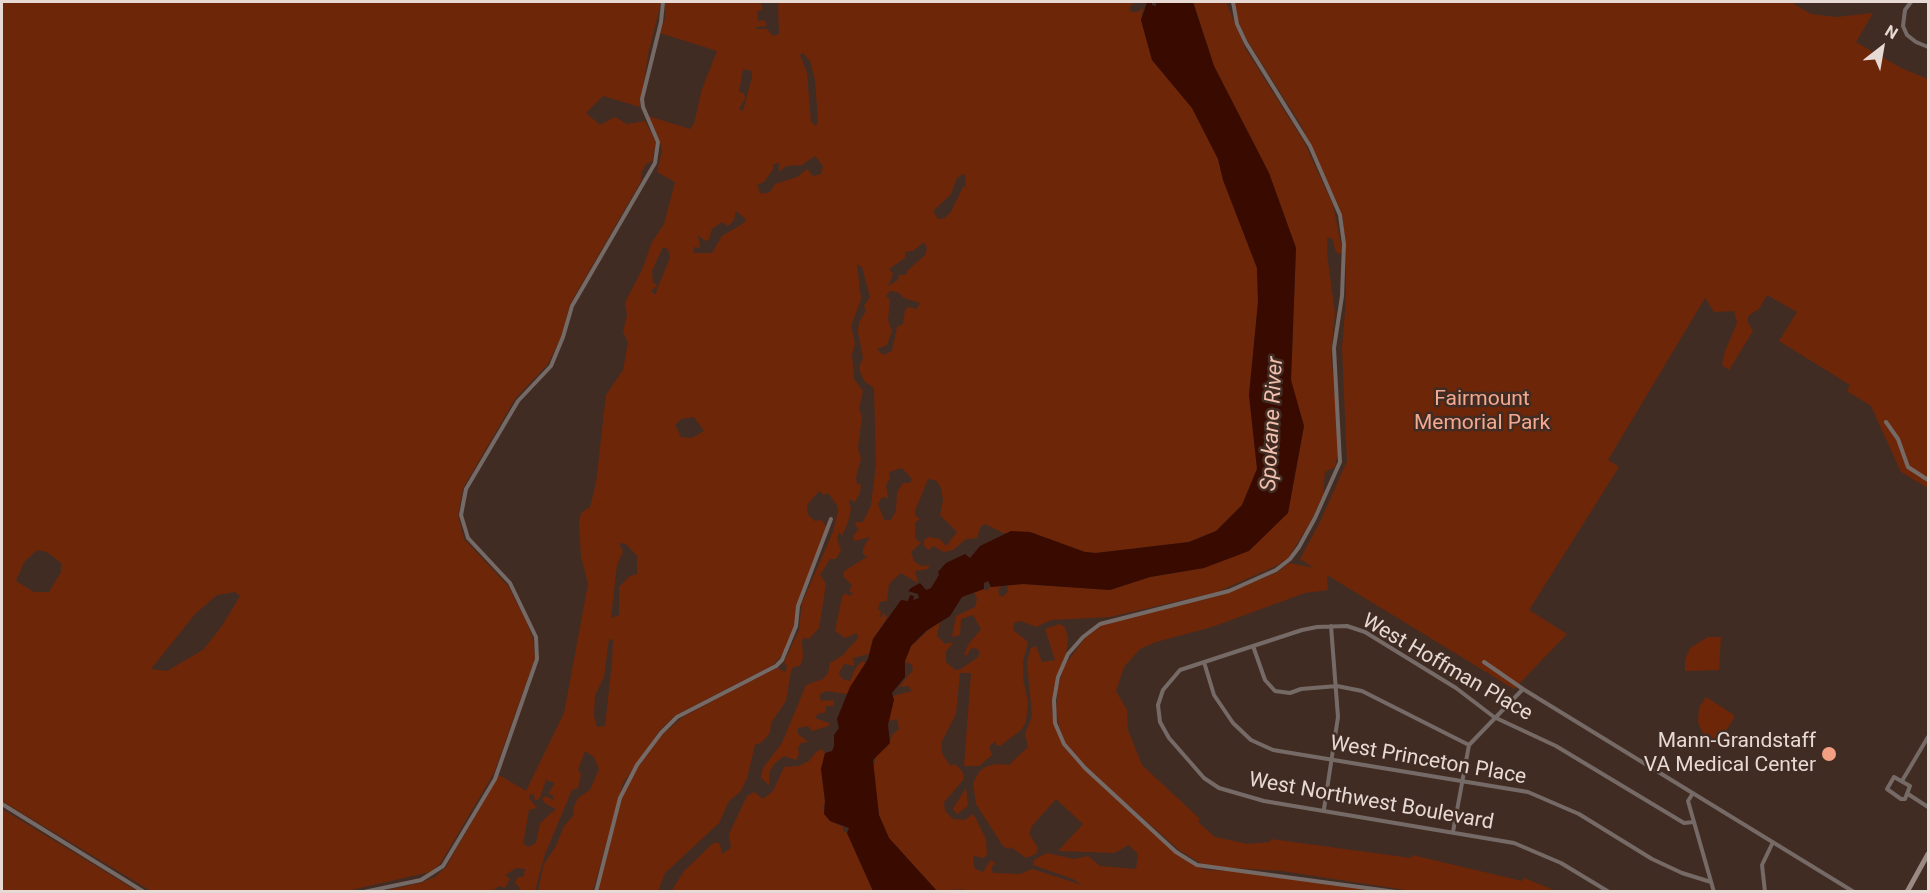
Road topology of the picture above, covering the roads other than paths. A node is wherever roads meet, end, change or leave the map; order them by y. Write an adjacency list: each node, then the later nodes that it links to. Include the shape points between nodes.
1 (663, 2): 31 (street, via 642,99 658,142 655,163 572,306 551,366 518,401 466,489 461,515 468,538 510,583 536,637 537,659 495,779 443,866 422,880)
2 (1233, 2): 33 (street, via 1246,43 1310,146 1340,215 1344,244 1342,296 1334,348 1340,462 1299,547 1276,570 1229,591 1108,621 1083,637 1068,654 1058,677 1055,723 1064,744 1085,768 1176,852 1197,865)
3 (1911, 2): 4 (street, via 1903,26 1907,35)
4 (1929, 47)
5 (1886, 422): 6 (street, via 1898,439 1908,467)
6 (1929, 480)
7 (831, 519): 32 (street, via 782,660 677,717 661,733 637,765 620,798)
8 (1331, 626): 9 (street, West Hoffman Place, via 1302,630); 12 (street); 14 (street, West Hoffman Place, via 1365,632 1456,688)
9 (1253, 646): 10 (street, West Hoffman Place); 12 (street, via 1265,680 1275,691 1290,693)
10 (1204, 662): 17 (street, West Princeton Place, via 1219,705 1251,740 1273,750); 24 (street, West Northwest Boulevard, via 1170,678 1158,705 1160,722 1180,754 1204,778 1236,795)
11 (1485, 662): 13 (street)
12 (1337, 686): 16 (street, via 1362,691); 17 (street, via 1338,717)
13 (1523, 689): 14 (street); 20 (street)
14 (1494, 717): 16 (street); 25 (street, West Hoffman Place, via 1556,746 1684,823)
15 (1929, 737): 19 (street)
16 (1469, 745): 18 (street)
17 (1332, 759): 18 (street, West Princeton Place); 24 (street)
18 (1462, 780): 26 (street); 29 (street, West Princeton Place, via 1545,798 1579,814 1652,860)
19 (1902, 781): 21 (street, via 1910,786); 21 (street, via 1894,777 1887,789 1903,800)
20 (1693, 793): 25 (street, via 1688,801); 27 (street)
21 (1908, 795): 23 (street)
22 (2, 804): 30 (street)
23 (1929, 807)
24 (1324, 809): 26 (street, West Northwest Boulevard)
25 (1694, 822): 29 (street)
26 (1453, 832): 34 (street, West Northwest Boulevard, via 1491,837 1535,850)
27 (1773, 842): 36 (street, via 1762,865); 37 (street)
28 (1929, 854): 38 (main road)
29 (1711, 882): 35 (street)
30 (144, 891)
31 (364, 891)
32 (596, 891)
33 (1396, 891)
34 (1609, 891)
35 (1714, 891)
36 (1765, 891)
37 (1854, 891)
38 (1906, 891)

